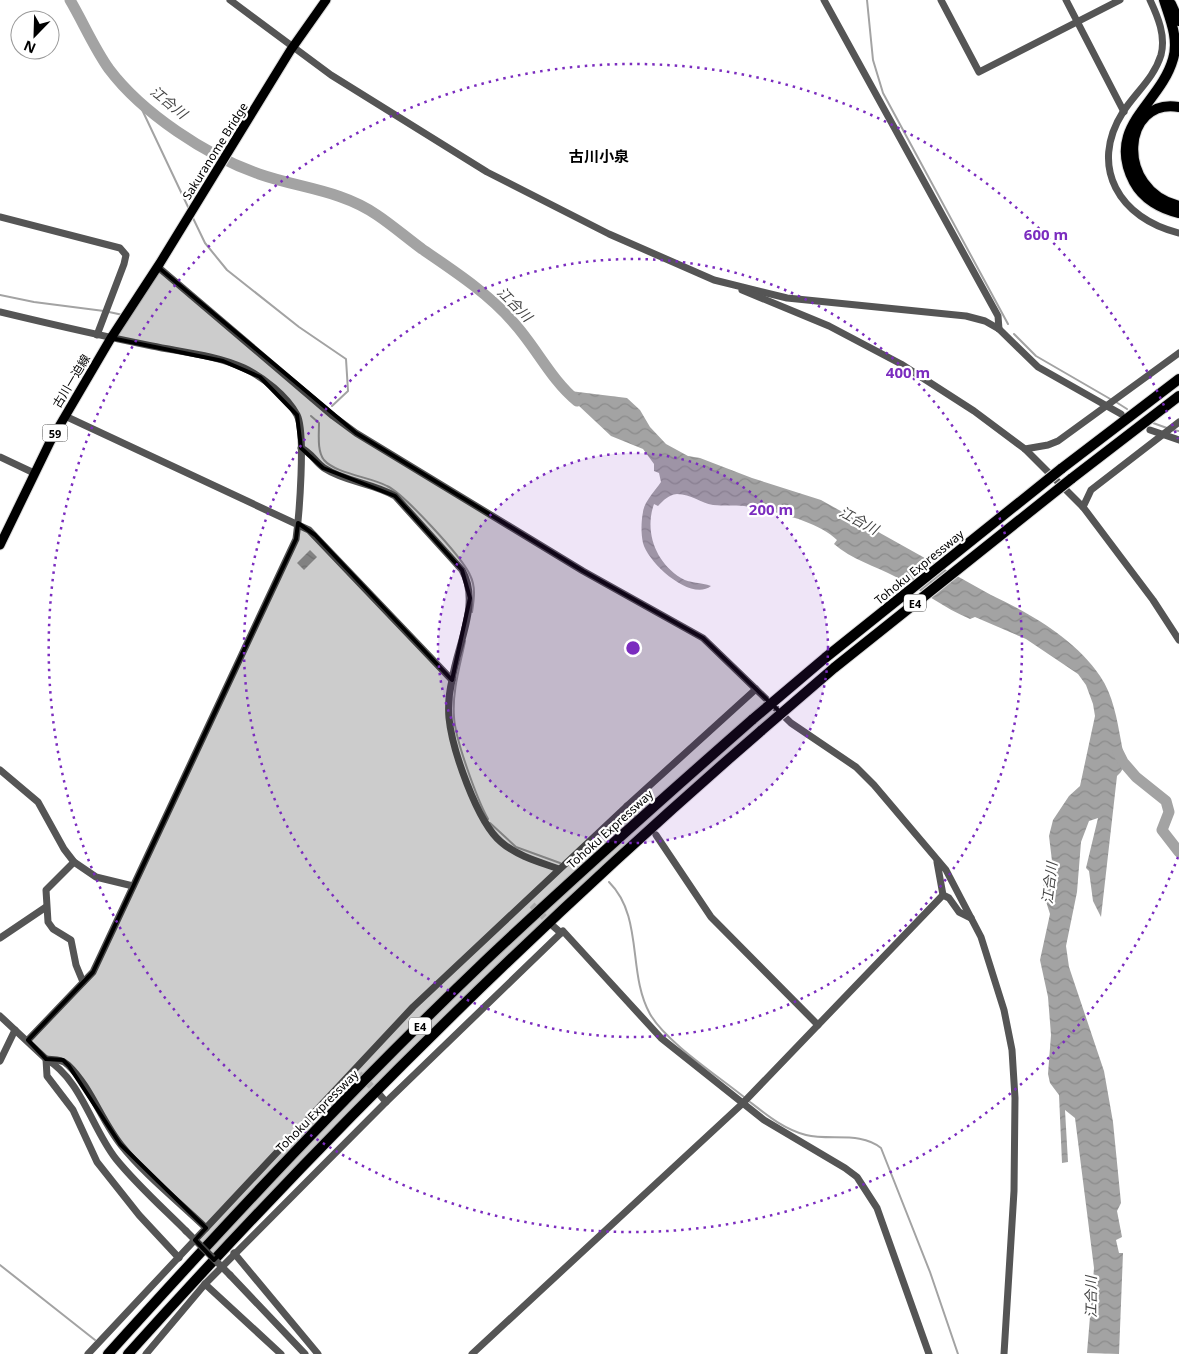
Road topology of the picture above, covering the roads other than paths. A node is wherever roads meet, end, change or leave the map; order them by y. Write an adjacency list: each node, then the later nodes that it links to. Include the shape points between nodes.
1 (230, 0): 12 (street)
2 (326, 0): 12 (main road, 59)
3 (824, 0): 22 (street, via 998,316)
4 (941, 0): 11 (street, via 979,72)
5 (1066, 0): 11 (street)
6 (1120, 0): 11 (street)
7 (1150, 0): 14 (street, via 1162,30 1161,54 1151,77)
8 (1164, 0): 16 (highway, via 1174,33 1173,61 1131,126 1126,139 1126,157 1130,175 1142,193 1160,207)
9 (1169, 0): 10 (highway)
10 (1179, 21)
11 (1077, 22): 14 (street)
12 (292, 49): 19 (main road, Sakuranome Bridge / 59); 20 (street, via 487,172 609,234)
13 (1179, 107): 15 (highway, via 1166,107 1149,114 1137,130 1132,149 1136,169 1148,190 1158,198)
14 (1124, 112): 18 (street, via 1111,143 1111,174 1116,191 1126,205 1150,223)
15 (1179, 206)
16 (1179, 213)
17 (0, 216): 23 (street, via 120,248 126,255)
18 (1179, 233)
19 (159, 265): 24 (main road, 古川一迫線 / 59); 44 (street, via 356,433 583,571 703,638)
20 (714, 280): 22 (street, via 787,298 966,316); 36 (street, via 792,309 863,343 943,389)
21 (0, 312): 23 (street)
22 (1000, 329): 28 (street, via 1038,366)
23 (97, 334): 24 (street)
24 (111, 338): 30 (main road, 古川一迫線 / 59); 35 (street, via 243,367 260,377 297,414)
25 (1179, 353): 28 (street)
26 (1179, 379): 76 (highway, Tohoku Expressway / E4, bridge, via 825,658 571,881 284,1162)
27 (1179, 396): 77 (highway, Tohoku Expressway / E4, bridge, via 834,668 615,860 488,978 296,1172)
28 (1111, 403): 29 (street); 36 (street, via 1058,441)
29 (1121, 414)
30 (65, 416): 38 (main road, 古川一迫線 / 59); 40 (street)
31 (1179, 422): 33 (street)
32 (1150, 430): 33 (street)
33 (1166, 431): 34 (street); 39 (street, via 1091,490)
34 (1179, 440)
35 (301, 448): 40 (street); 43 (street, via 323,468 395,496 462,570 470,598)
36 (1025, 449): 39 (street)
37 (0, 457): 38 (street)
38 (34, 473): 41 (main road, 古川一迫線 / 59)
39 (1084, 507): 42 (street)
40 (298, 524): 43 (street, via 315,535); 52 (street, via 296,539)
41 (0, 545)
42 (1179, 640)
43 (452, 680): 51 (street, via 448,708 453,739 486,825 511,850)
44 (756, 690): 46 (street); 50 (street, via 791,724 856,767 905,820)
45 (0, 770): 49 (street, via 38,802)
46 (627, 806): 47 (street); 51 (street)
47 (633, 813)
48 (656, 835): 61 (street, via 712,917)
49 (74, 862): 52 (street, via 96,877); 54 (street, via 46,890)
50 (937, 862): 53 (street); 55 (street, via 946,870)
51 (559, 869): 66 (street, via 529,902 413,1007)
52 (133, 886): 59 (street, via 93,972)
53 (943, 895): 55 (street, via 959,912); 61 (street)
54 (46, 908): 58 (street); 59 (street, via 48,922 53,929 68,936 73,944)
55 (971, 918): 84 (street, via 993,973 1012,1050 1014,1191)
56 (554, 926): 57 (street)
57 (561, 934): 69 (street); 70 (street, via 563,931 661,1038)
58 (0, 938)
59 (83, 982): 63 (street)
60 (0, 1016): 62 (street)
61 (818, 1025): 70 (street)
62 (15, 1030): 63 (street); 65 (street)
63 (28, 1040): 64 (street)
64 (46, 1059): 71 (street, via 63,1060 69,1066 83,1082 120,1144); 73 (street, via 46,1076 74,1110 97,1162 139,1216); 80 (street, bridge, via 56,1064 70,1082 116,1159)
65 (0, 1061)
66 (353, 1069): 67 (street); 71 (street)
67 (359, 1074)
68 (380, 1095): 69 (street)
69 (386, 1102): 72 (street)
70 (742, 1104): 82 (street); 83 (street, via 857,1177 876,1208)
71 (206, 1228): 73 (street)
72 (234, 1254): 74 (street); 81 (street)
73 (179, 1258): 75 (street)
74 (205, 1284): 78 (street); 79 (street)
75 (88, 1354)
76 (108, 1354)
77 (128, 1354)
78 (146, 1354)
79 (281, 1354)
80 (305, 1354)
81 (318, 1354)
82 (472, 1354)
83 (929, 1354)
84 (1004, 1354)

